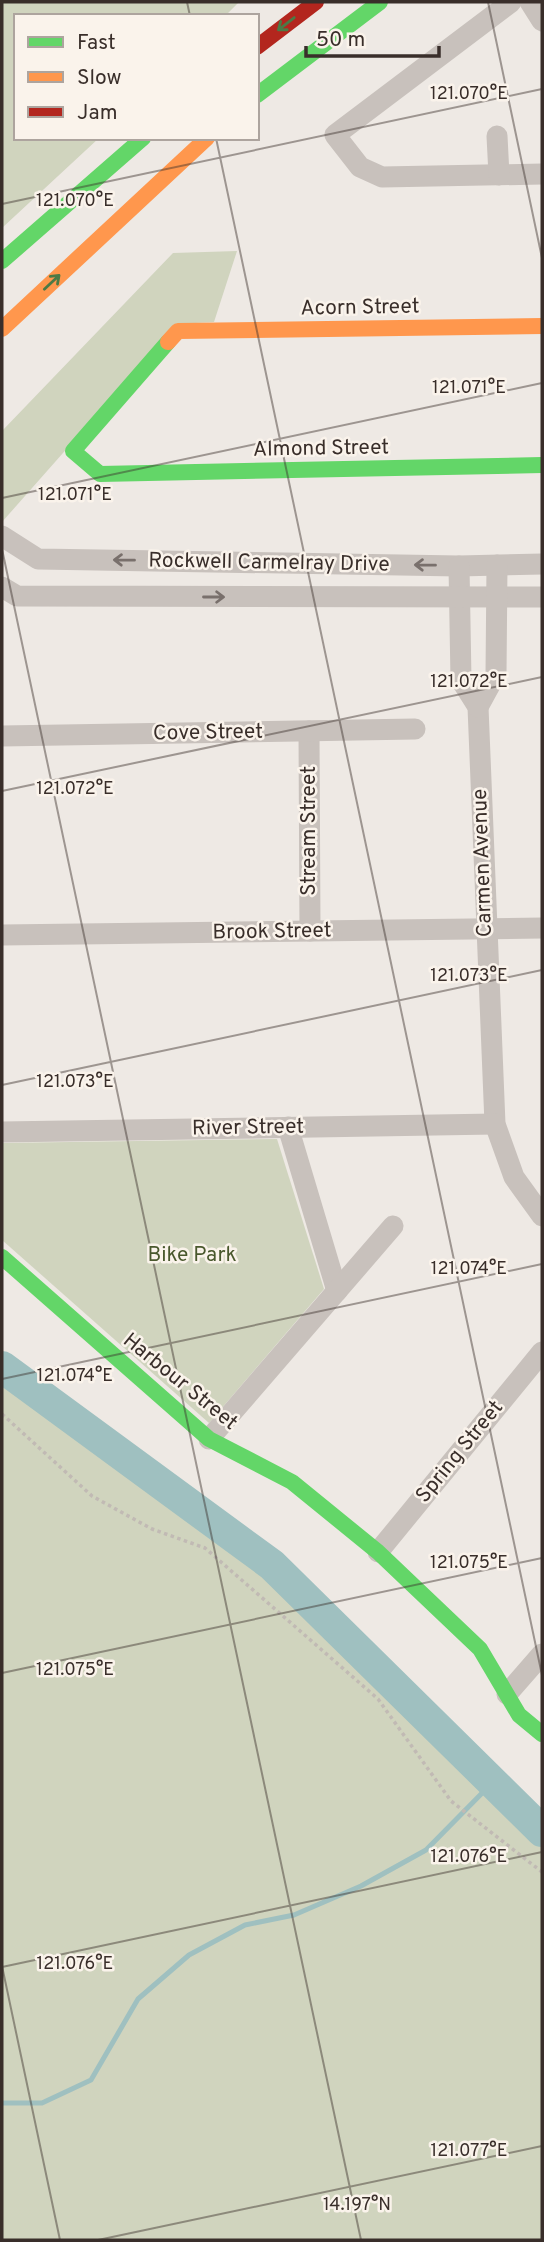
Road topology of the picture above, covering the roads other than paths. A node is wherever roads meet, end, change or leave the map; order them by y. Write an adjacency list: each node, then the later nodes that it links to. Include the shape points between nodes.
1 (316, 2): 6 (street, one-way to 6)
2 (380, 2): 7 (street)
3 (511, 2): 12 (street, via 335,135 360,167 382,177)
4 (530, 2): 5 (street)
5 (542, 21)
6 (259, 45)
7 (259, 93)
8 (497, 136): 12 (street)
9 (141, 140): 13 (street)
10 (205, 140): 15 (street, one-way to 10)
11 (542, 174): 12 (street)
12 (499, 175)
13 (2, 261)
14 (542, 326): 17 (street, Acorn Street, via 178,331 73,451)
15 (2, 329)
16 (542, 466): 17 (street, Almond Street)
17 (100, 474)
18 (2, 536): 21 (street, Rockwell Carmelray Drive, one-way to 18, via 38,559)
19 (542, 564): 20 (street, Rockwell Carmelray Drive)
20 (497, 565): 21 (street, Rockwell Carmelray Drive); 24 (street)
21 (459, 566): 25 (street, Carmen Avenue)
22 (2, 587): 25 (street, Rockwell Carmelray Drive, one-way to 25, via 17,596)
23 (542, 597): 24 (street, Rockwell Carmelray Drive)
24 (497, 598): 25 (street, Rockwell Carmelray Drive); 26 (street, via 496,674)
25 (460, 599): 26 (street, Carmen Avenue, via 461,680)
26 (478, 707): 31 (street, Carmen Avenue)
27 (415, 729): 28 (street, Cove Street)
28 (309, 731): 29 (street, Cove Street); 32 (street, Stream Street)
29 (2, 736)
30 (542, 928): 31 (street, Brook Street)
31 (486, 929): 32 (street, Brook Street); 34 (street, Carmen Avenue)
32 (310, 931): 33 (street, Brook Street)
33 (2, 935)
34 (495, 1124): 35 (street, River Street); 37 (street, Carmen Avenue, via 514,1177)
35 (288, 1128): 36 (street, River Street); 40 (street)
36 (2, 1132)
37 (542, 1216)
38 (393, 1226): 40 (street)
39 (2, 1257): 42 (street, Harbour Street)
40 (337, 1291): 42 (street)
41 (542, 1352): 43 (street, Spring Street)
42 (209, 1439): 43 (street, Harbour Street, via 292,1482)
43 (378, 1552): 45 (street, Harbour Street, via 480,1649)
44 (542, 1654): 45 (street)
45 (507, 1694): 46 (street, Harbour Street, via 519,1714)
46 (542, 1734)

